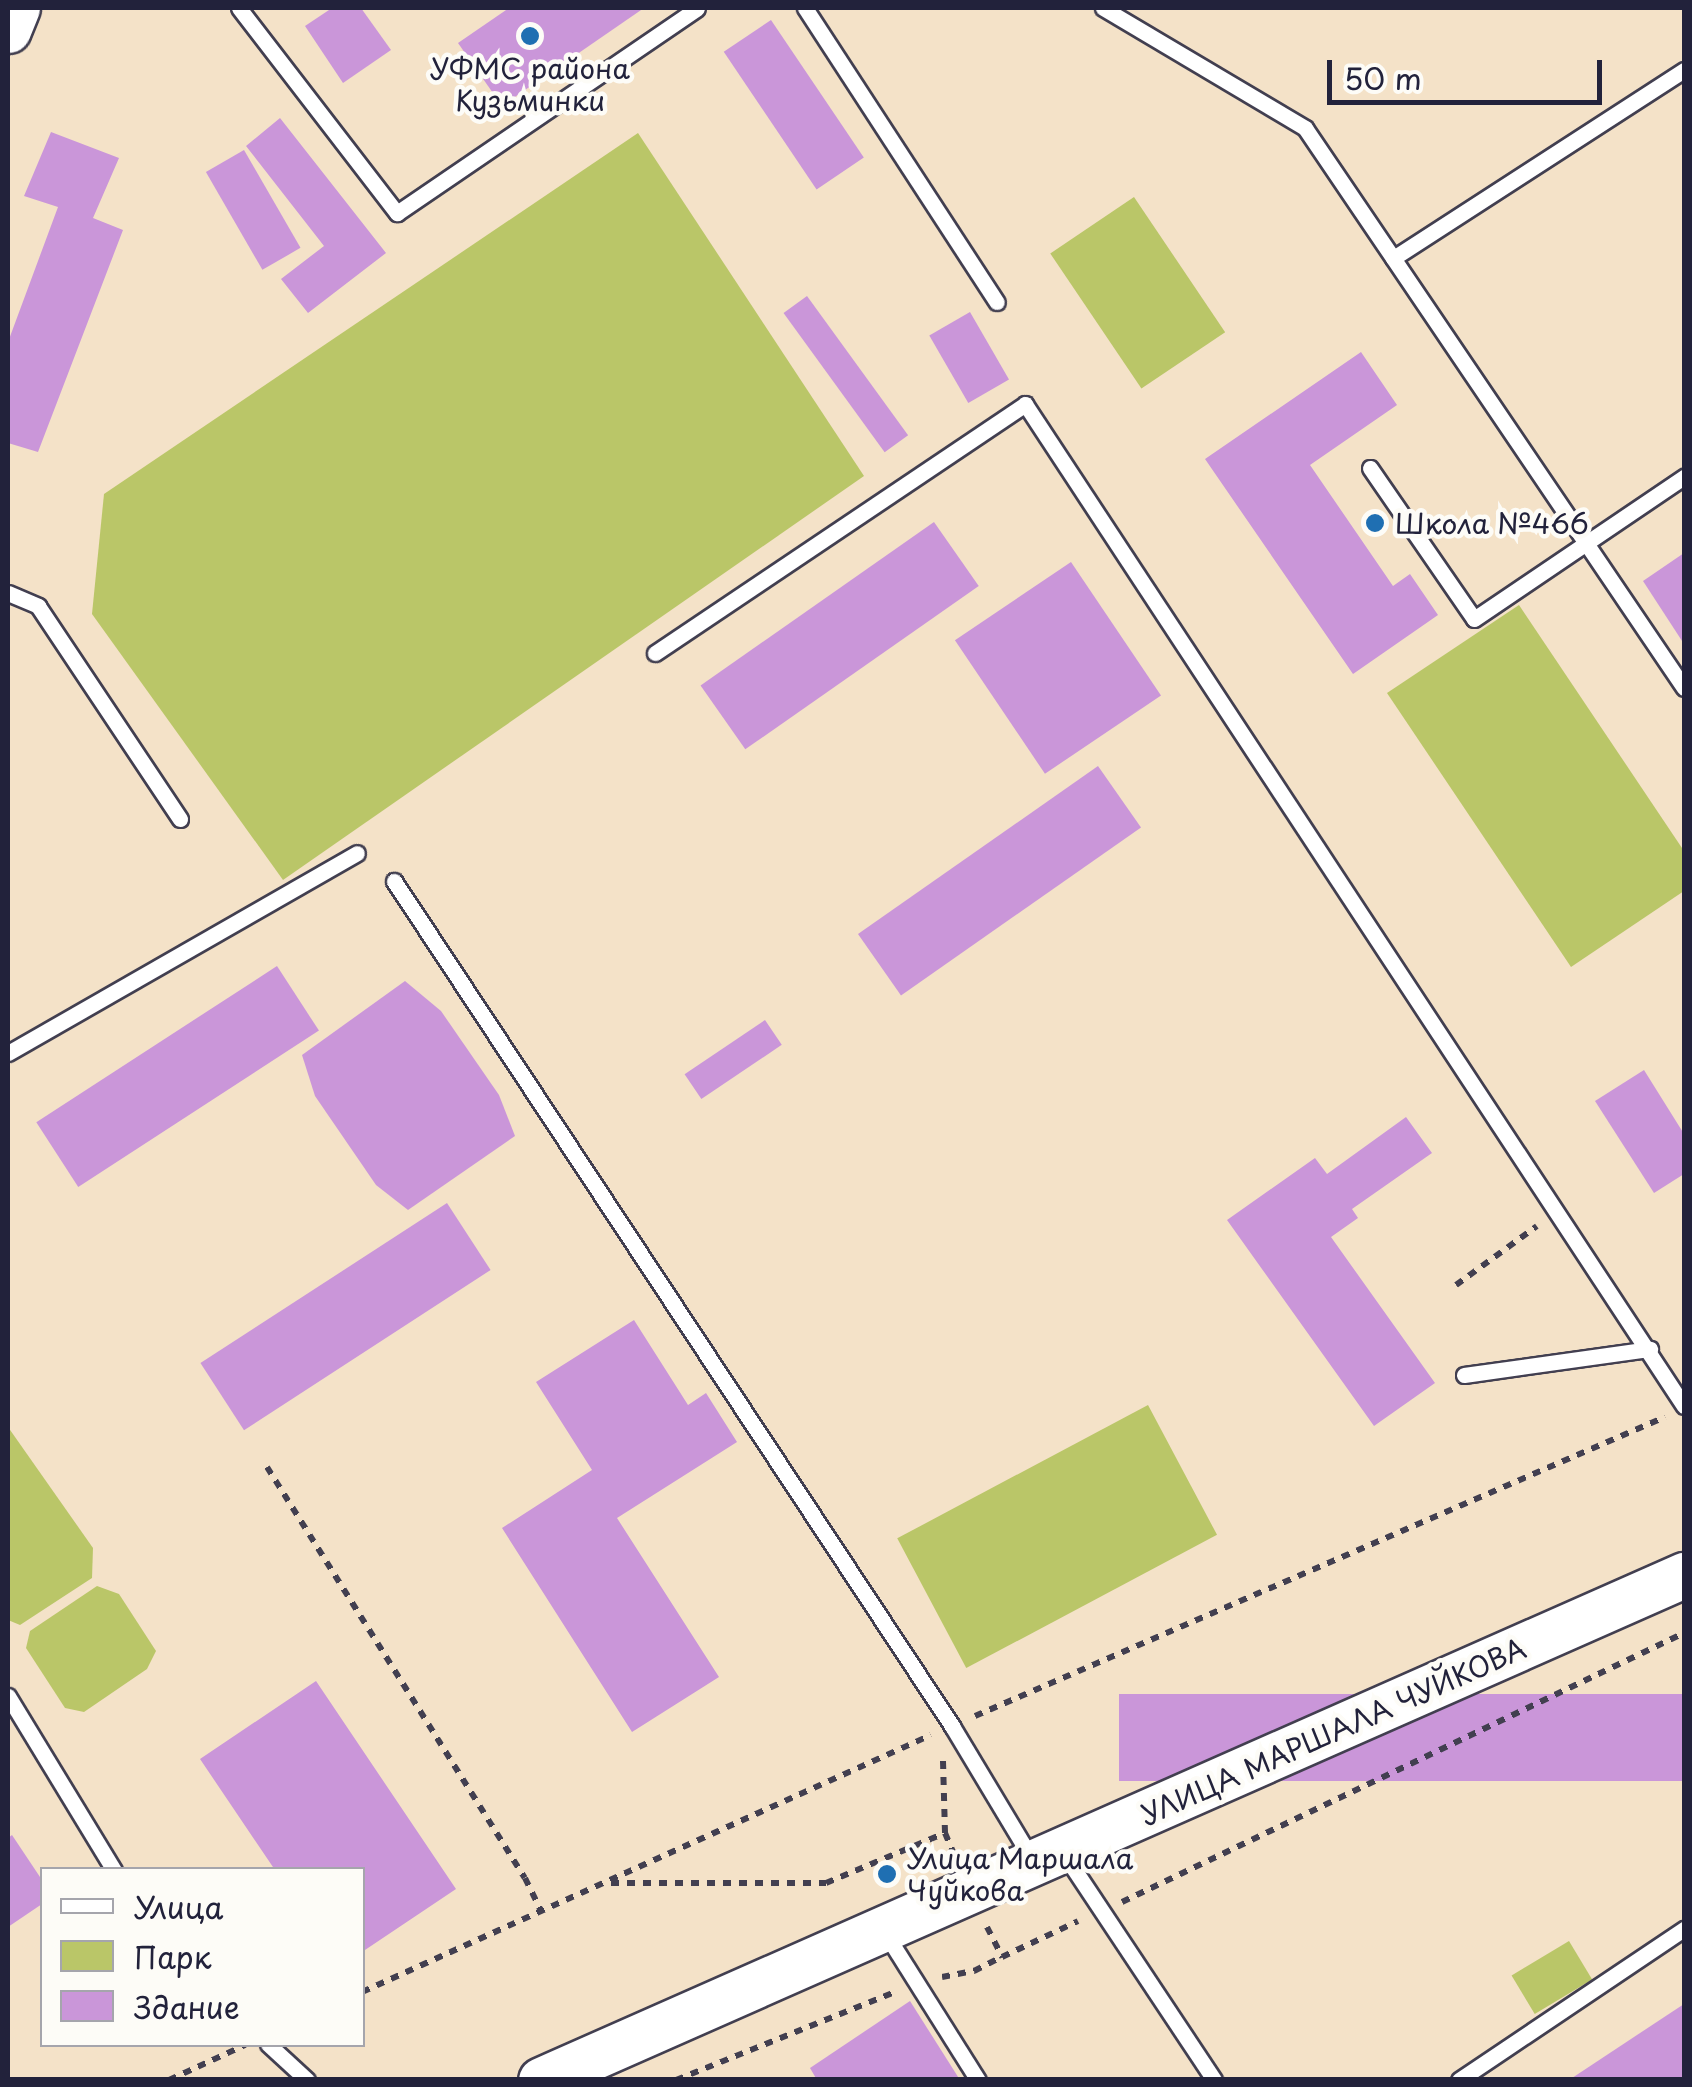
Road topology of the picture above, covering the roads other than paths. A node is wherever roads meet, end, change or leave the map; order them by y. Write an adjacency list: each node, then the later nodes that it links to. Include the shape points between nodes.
1 (17, 8): 6 (street)
2 (240, 8): 3 (lane, via 397,213)
3 (697, 8)
4 (805, 8): 9 (lane)
5 (1103, 8): 8 (lane, via 1305,128)
6 (8, 30)
7 (1684, 70): 8 (lane)
8 (1393, 258): 12 (lane)
9 (998, 302)
10 (1370, 468): 12 (lane, via 1474,619)
11 (1684, 477): 12 (lane)
12 (1586, 542): 15 (lane)
13 (8, 594): 16 (lane, via 38,606)
14 (655, 653): 20 (lane, via 1025,404)
15 (1684, 688)
16 (180, 819)
17 (357, 853): 19 (lane)
18 (394, 882): 25 (lane, via 947,1728)
19 (8, 1053)
20 (1650, 1349): 21 (lane); 22 (lane)
21 (1464, 1375)
22 (1684, 1406)
23 (1684, 1575): 25 (street, УЛИЦА МАРШАЛА ЧУЙКОВА)
24 (8, 1696): 26 (lane)
25 (1048, 1856): 28 (street, УЛИЦА МАРШАЛА ЧУЙКОВА); 33 (lane, via 1100,1911)
26 (112, 1867)
27 (1684, 1929): 34 (lane)
28 (882, 1930): 31 (street, УЛИЦА МАРШАЛА ЧУЙКОВА); 32 (lane)
29 (271, 2047): 30 (lane)
30 (306, 2080)
31 (541, 2080)
32 (978, 2080)
33 (1214, 2080)
34 (1459, 2080)

